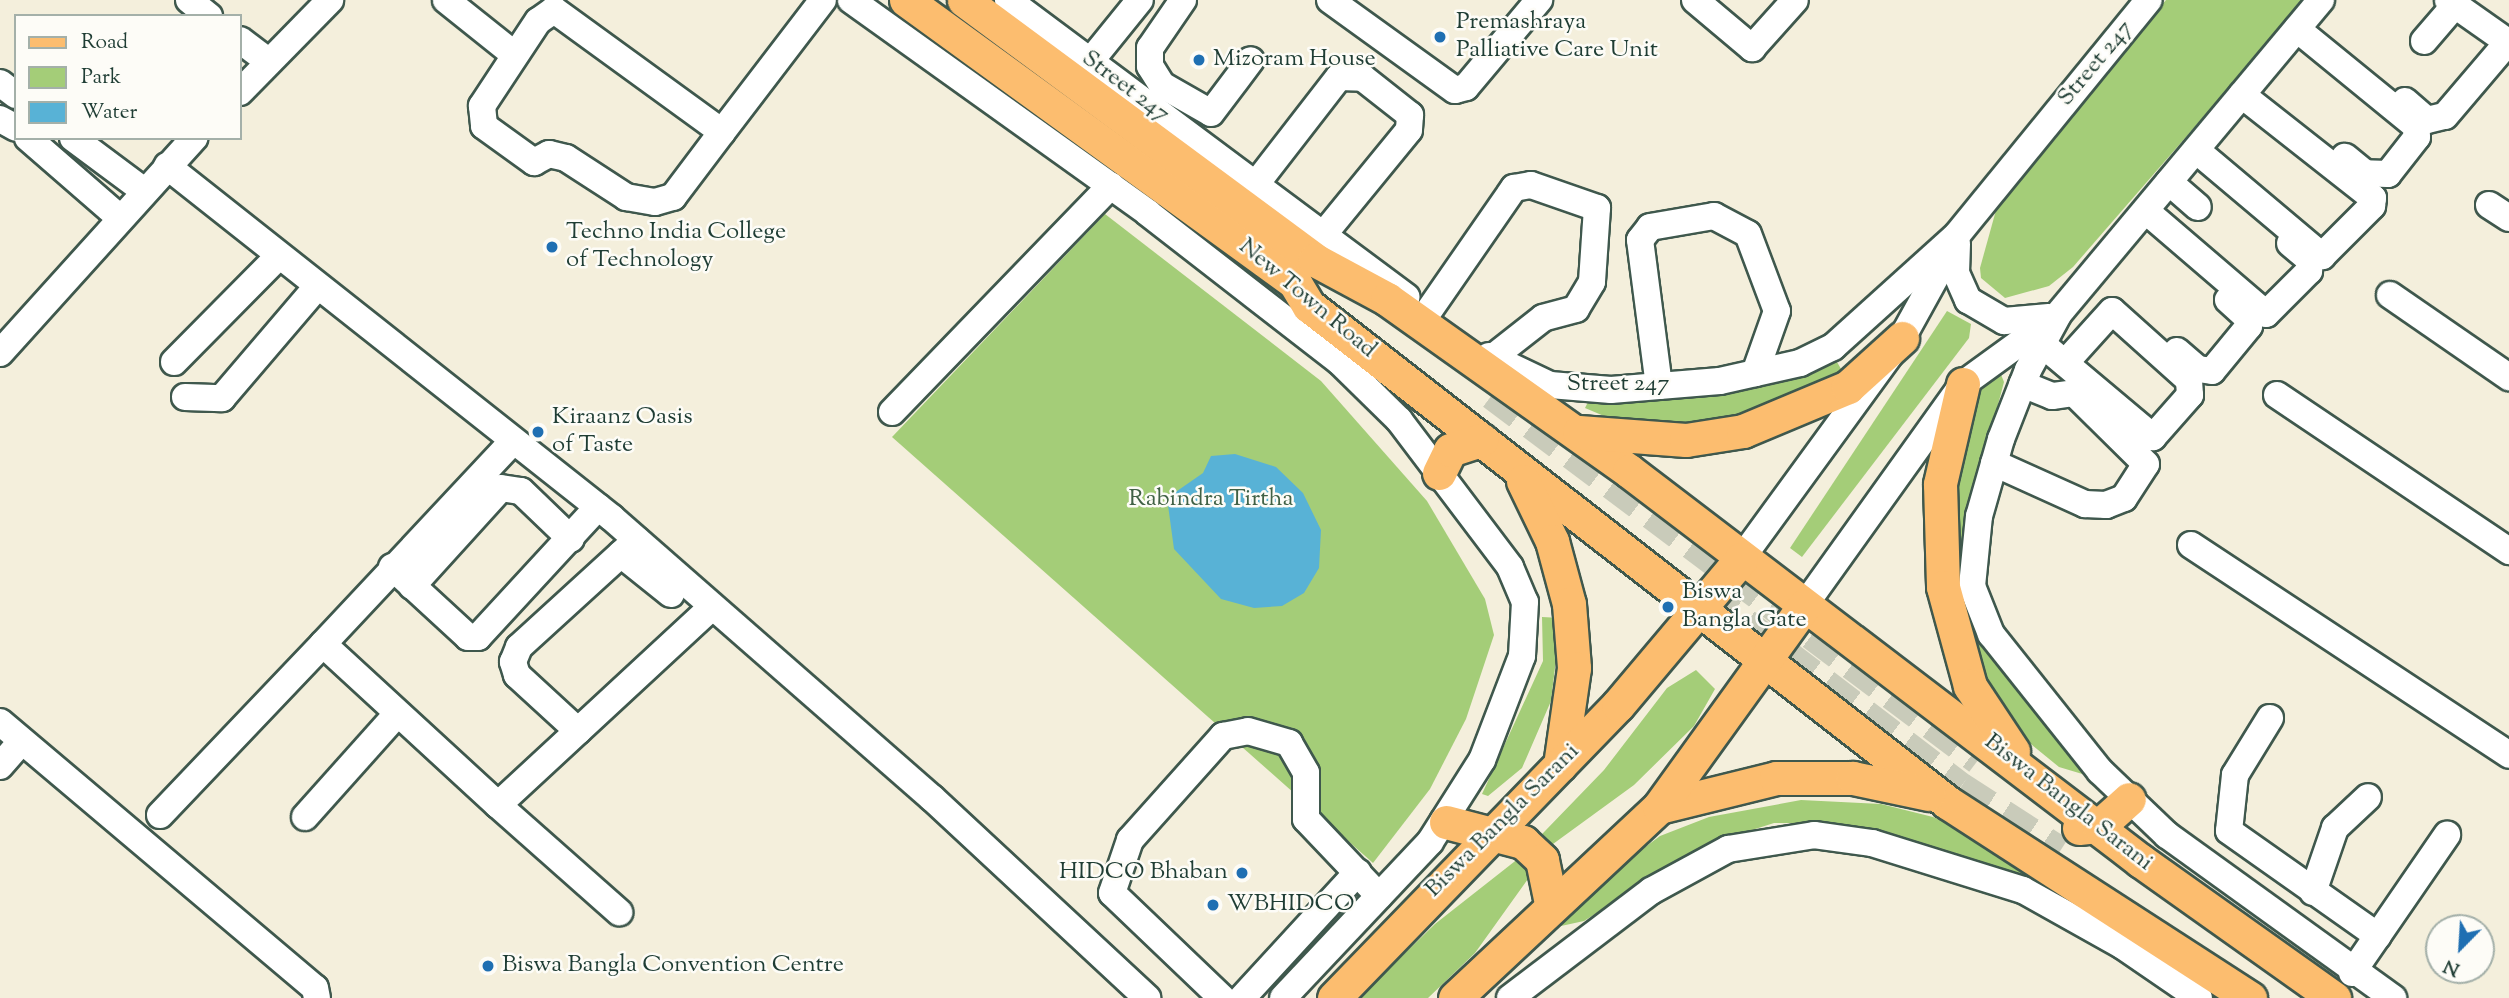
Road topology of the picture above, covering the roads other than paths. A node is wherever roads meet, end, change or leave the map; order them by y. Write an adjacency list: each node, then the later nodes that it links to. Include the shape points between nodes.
1 (189, 0): 17 (street)
2 (330, 0): 24 (street)
3 (446, 0): 22 (street)
4 (823, 0): 29 (street)
5 (851, 0): 37 (street)
6 (906, 0): 44 (main road, New Town Road)
7 (964, 0): 25 (main road)
8 (1007, 0): 25 (street, Street 247)
9 (1140, 0): 25 (street)
10 (1183, 0): 28 (street, via 1150,48 1150,66)
11 (1330, 0): 12 (street, via 1455,90 1466,87)
12 (1539, 0)
13 (1695, 0): 14 (street, via 1752,48)
14 (1795, 0)
15 (2149, 0): 42 (street, Street 247)
16 (2458, 3): 19 (street); 21 (street)
17 (206, 14)
18 (2308, 16): 21 (street, via 2427,120 2445,116); 26 (street); 26 (street, via 2416,126 2417,137 2388,174 2365,173)
19 (2424, 41)
20 (242, 42): 24 (street)
21 (2508, 42)
22 (516, 55): 29 (street, via 544,13 554,10); 29 (street, via 482,107 484,125 534,162 549,155 566,159 626,197 655,202 673,197)
23 (1251, 60): 28 (street, via 1211,113)
24 (269, 62): 27 (street)
25 (1082, 71): 28 (street, Street 247); 44 (main road)
26 (2247, 89): 33 (street); 33 (street, via 2373,198 2372,206 2322,256)
27 (242, 90)
28 (1177, 112): 36 (street, Street 247)
29 (722, 132)
30 (30, 140): 41 (street)
31 (76, 140): 38 (street)
32 (192, 140): 34 (street)
33 (2193, 154): 35 (street); 40 (street, via 2309,260 2309,271 2272,312 2256,310)
34 (167, 166): 38 (street); 43 (street)
35 (2169, 182): 39 (street); 40 (street)
36 (1256, 184): 44 (street, Street 247); 44 (street, via 1339,77 1363,78 1410,114 1409,130)
37 (1111, 185): 64 (street); 69 (street, via 1340,362 1399,420)
38 (144, 191): 41 (street)
39 (2198, 207)
40 (2141, 216): 45 (street); 45 (street, via 2248,318 2244,335 2212,371 2198,369)
41 (120, 218): 53 (street)
42 (1957, 235): 50 (street, via 1958,280 1979,309 2021,323); 51 (street); 57 (street, Street 247, via 1833,347)
43 (277, 258): 46 (street); 55 (street)
44 (1311, 259): 48 (street, Street 247); 49 (main road); 65 (main road, Biswa Bangla Sarani, via 1387,299); 67 (main road, New Town Road, via 1309,306)
45 (2091, 277): 50 (street)
46 (316, 288): 63 (street, via 222,398); 66 (street)
47 (2390, 295): 58 (street)
48 (1428, 312): 54 (street, Street 247); 54 (street, via 1514,188 1531,184 1597,208 1592,282 1576,309 1543,318)
49 (1361, 314)
50 (2059, 315): 52 (street); 59 (street)
51 (1902, 338): 65 (main road, via 1848,387 1743,431 1686,440); 76 (street)
52 (2042, 344): 56 (street); 60 (street)
53 (1, 349)
54 (1492, 358): 61 (street, Street 247, via 1550,385)
55 (174, 362)
56 (2065, 363): 56 (street, via 2153,436 2191,387 2112,311)
57 (1755, 373): 61 (street, Street 247); 61 (street, via 1777,310 1748,233 1714,216 1650,226 1640,240)
58 (2509, 377)
59 (1963, 384): 79 (street); 91 (main road, via 1940,484 1943,587 1970,685)
60 (2022, 384): 68 (street); 68 (street, via 2052,396 2074,393 2146,464 2124,498 2106,505 2085,504)
61 (1659, 386)
62 (2277, 395): 75 (street)
63 (185, 397)
64 (892, 412)
65 (1573, 431): 76 (main road, Biswa Bangla Sarani)
66 (513, 441): 70 (street); 71 (street)
67 (1491, 449): 69 (main road, via 1450,450); 81 (main road, New Town Road); 90 (main road, via 1539,511 1569,604 1573,690)
68 (1994, 463): 94 (street, via 1972,553 1979,611 2048,707)
69 (1439, 472): 100 (street, via 1510,567 1525,602 1522,656 1508,703)
70 (482, 490): 72 (street, via 512,485); 77 (street); 78 (street)
71 (597, 507): 72 (street); 74 (street)
72 (571, 539): 78 (street, via 478,638 468,638)
73 (2191, 545): 89 (street)
74 (628, 547): 80 (street); 87 (street, via 519,647 513,662 517,675); 87 (street, via 691,613)
75 (2509, 551)
76 (1741, 559): 79 (main road, Biswa Bangla Sarani); 81 (main road, Biswa Bangla Sarani)
77 (393, 567): 78 (street); 82 (street)
78 (412, 586)
79 (1804, 606): 83 (main road); 91 (main road, Biswa Bangla Sarani)
80 (710, 608): 87 (street); 115 (street, via 932,798)
81 (1698, 611): 83 (main road, New Town Road); 90 (main road, Biswa Bangla Sarani)
82 (323, 644): 84 (street); 98 (street)
83 (1763, 659): 95 (main road); 97 (main road)
84 (397, 715): 96 (street); 99 (street)
85 (2270, 718): 105 (street, via 2235,775 2229,831)
86 (0, 722): 88 (street)
87 (572, 727): 96 (street)
88 (21, 742): 92 (street); 114 (street, via 315,988)
89 (2509, 755)
90 (1560, 765): 103 (main road, Biswa Bangla Sarani)
91 (2021, 765): 101 (main road, Biswa Bangla Sarani)
92 (0, 766)
93 (2368, 797): 105 (street, via 2335,828)
94 (2129, 799): 101 (main road); 110 (street)
95 (1947, 802): 97 (main road, via 1914,789 1814,776 1739,782); 106 (main road)
96 (498, 805): 109 (street)
97 (1659, 807): 108 (main road)
98 (160, 815)
99 (305, 817)
100 (1446, 822): 103 (main road); 107 (street)
101 (2075, 834): 106 (main road); 112 (main road, Biswa Bangla Sarani)
102 (2447, 835): 111 (street)
103 (1485, 837): 108 (main road, via 1523,842 1542,860); 119 (main road, Biswa Bangla Sarani)
104 (1359, 872): 107 (street); 116 (street, via 1306,819 1306,774 1289,743 1248,731 1223,736 1130,840 1112,893); 117 (street)
105 (2303, 885): 110 (street); 111 (street)
106 (2080, 887): 123 (main road)
107 (1379, 896): 118 (street)
108 (1550, 903): 120 (main road)
109 (619, 912)
110 (2269, 912): 112 (street)
111 (2378, 936): 112 (street)
112 (2343, 986): 124 (street)
113 (2175, 990): 121 (street, via 2023,890 1872,843 1814,835 1728,849 1651,891); 122 (street)
114 (317, 998)
115 (1147, 998)
116 (1222, 998)
117 (1242, 998)
118 (1283, 998)
119 (1334, 998)
120 (1455, 998)
121 (1510, 998)
122 (2199, 998)
123 (2250, 998)
124 (2393, 998)

